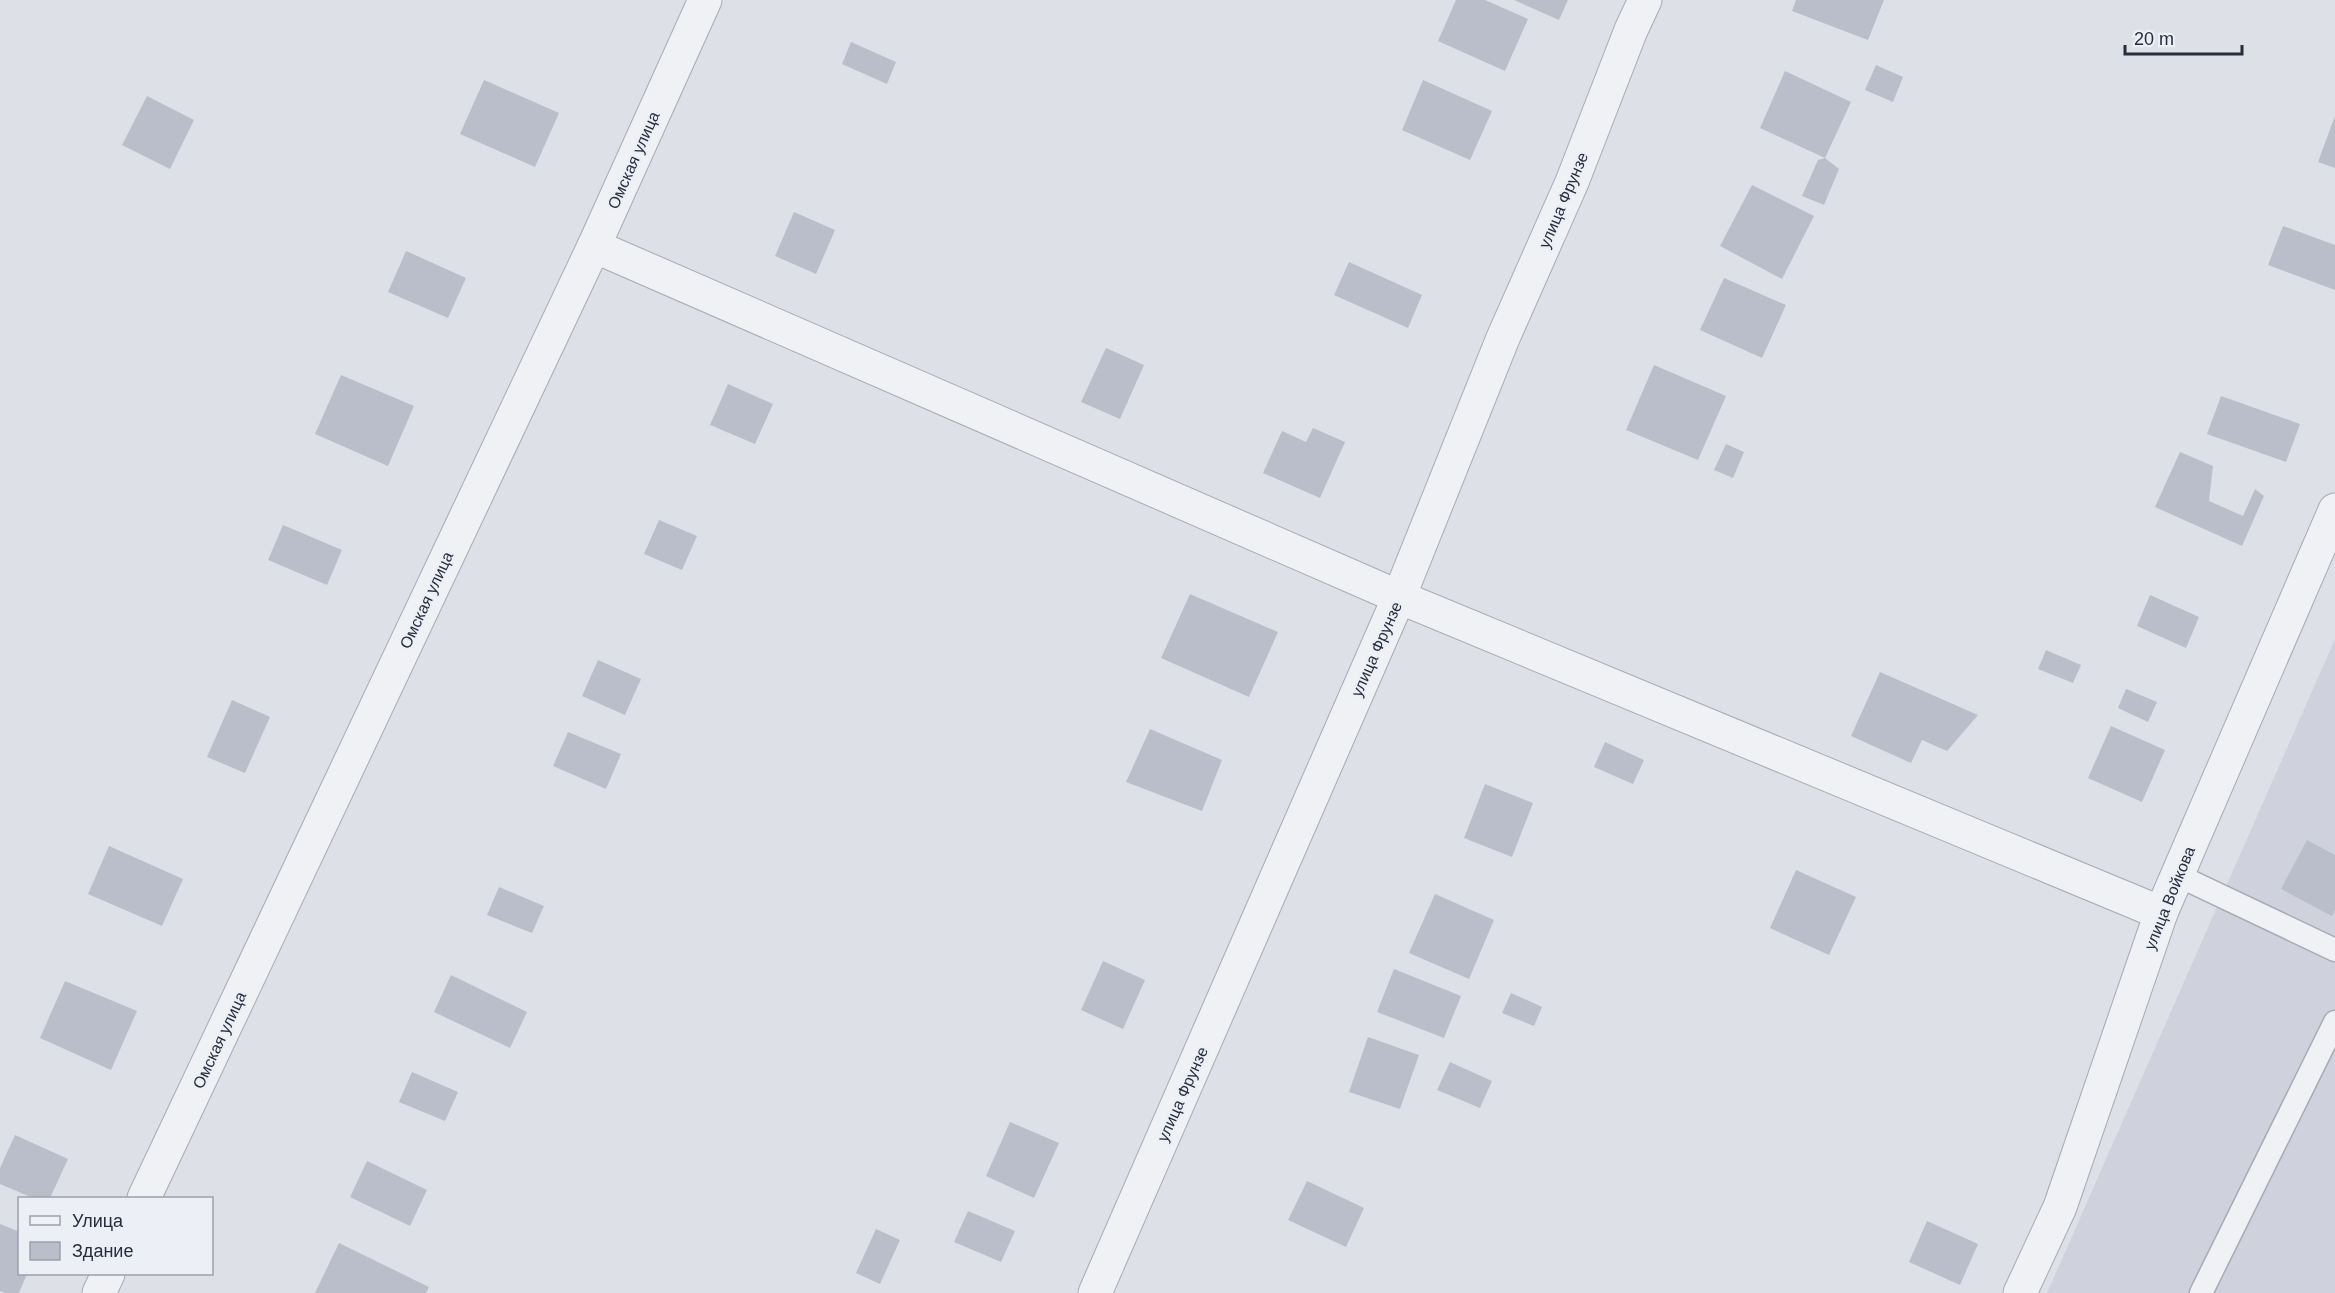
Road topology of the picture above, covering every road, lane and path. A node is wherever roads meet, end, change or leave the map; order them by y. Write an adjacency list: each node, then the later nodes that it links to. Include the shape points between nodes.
1 (705, 0): 3 (street, Омская улица)
2 (1645, 0): 5 (street, улица Фрунзе)
3 (594, 246): 5 (street); 10 (street, Омская улица)
4 (2335, 510): 6 (street, улица Войкова)
5 (1399, 597): 7 (street); 13 (street, улица Фрунзе)
6 (2177, 875): 7 (street, улица Войкова); 8 (lane)
7 (2161, 913): 14 (street, улица Войкова, via 2060,1207)
8 (2335, 950)
9 (2335, 1022): 15 (lane)
10 (144, 1197)
11 (108, 1275): 12 (street)
12 (99, 1293)
13 (1095, 1293)
14 (2020, 1293)
15 (2201, 1293)

